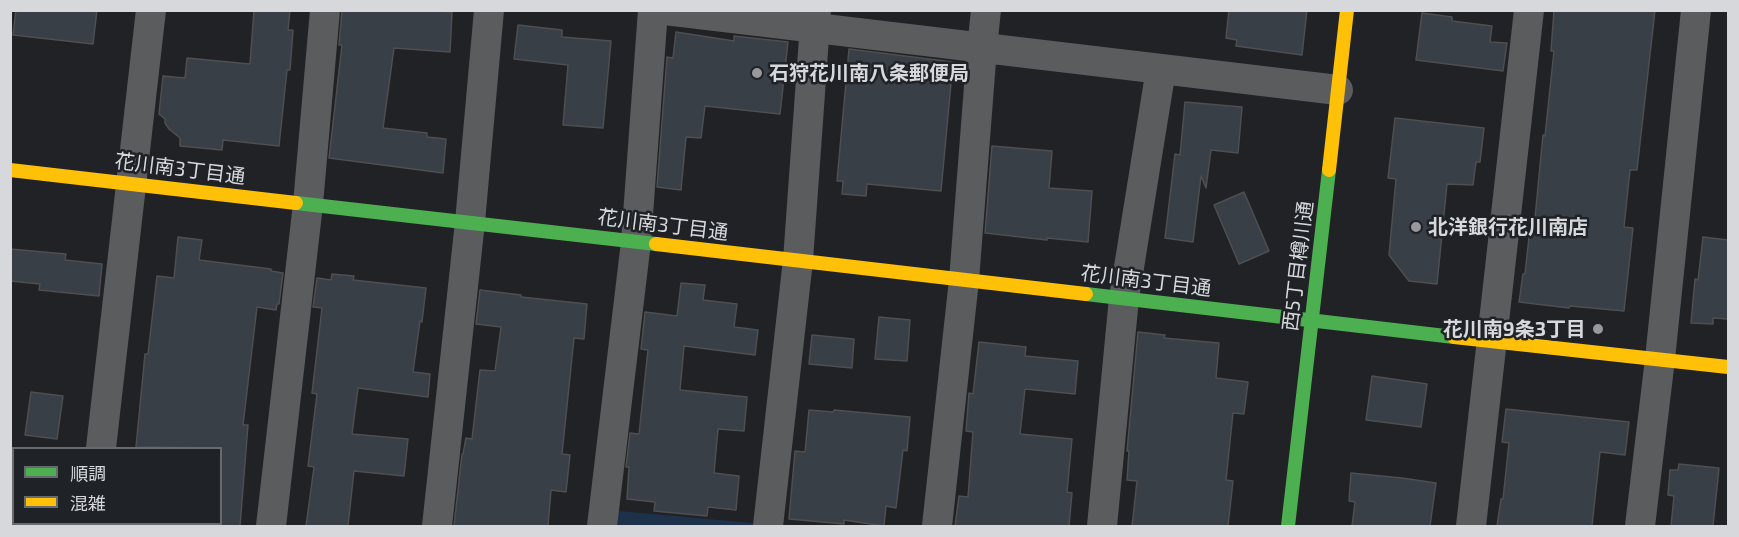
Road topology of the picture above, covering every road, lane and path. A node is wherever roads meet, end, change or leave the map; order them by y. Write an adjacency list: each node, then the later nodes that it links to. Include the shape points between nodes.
1 (150, 10): 15 (street)
2 (325, 10): 16 (street)
3 (489, 10): 17 (street)
4 (653, 10): 18 (street)
5 (665, 10): 10 (street)
6 (986, 10): 11 (street)
7 (1347, 10): 13 (street, 西5丁目樽川通)
8 (1529, 10): 23 (street)
9 (1696, 10): 24 (street)
10 (815, 19): 11 (street); 19 (street)
11 (982, 48): 12 (street); 20 (street)
12 (1161, 69): 13 (street); 21 (street)
13 (1338, 90): 22 (street, 西5丁目樽川通)
14 (10, 170): 15 (street, 花川南3丁目通)
15 (131, 183): 16 (street, 花川南3丁目通); 26 (street)
16 (308, 204): 17 (street, 花川南3丁目通); 27 (street)
17 (470, 222): 18 (street, 花川南3丁目通); 28 (street)
18 (636, 242): 19 (street, 花川南3丁目通); 29 (street)
19 (798, 260): 20 (street, 花川南3丁目通); 30 (street)
20 (964, 280): 21 (street, 花川南3丁目通); 31 (street)
21 (1124, 298): 22 (street, 花川南3丁目通); 32 (street)
22 (1311, 321): 23 (street, 花川南3丁目通); 33 (street, 西5丁目樽川通)
23 (1493, 341): 24 (street, 花川南3丁目通); 34 (street)
24 (1660, 359): 25 (street, 花川南3丁目通); 35 (street)
25 (1728, 366)
26 (101, 447)
27 (271, 526)
28 (437, 526)
29 (602, 526)
30 (768, 526)
31 (937, 526)
32 (1102, 526)
33 (1288, 526)
34 (1471, 526)
35 (1640, 526)

